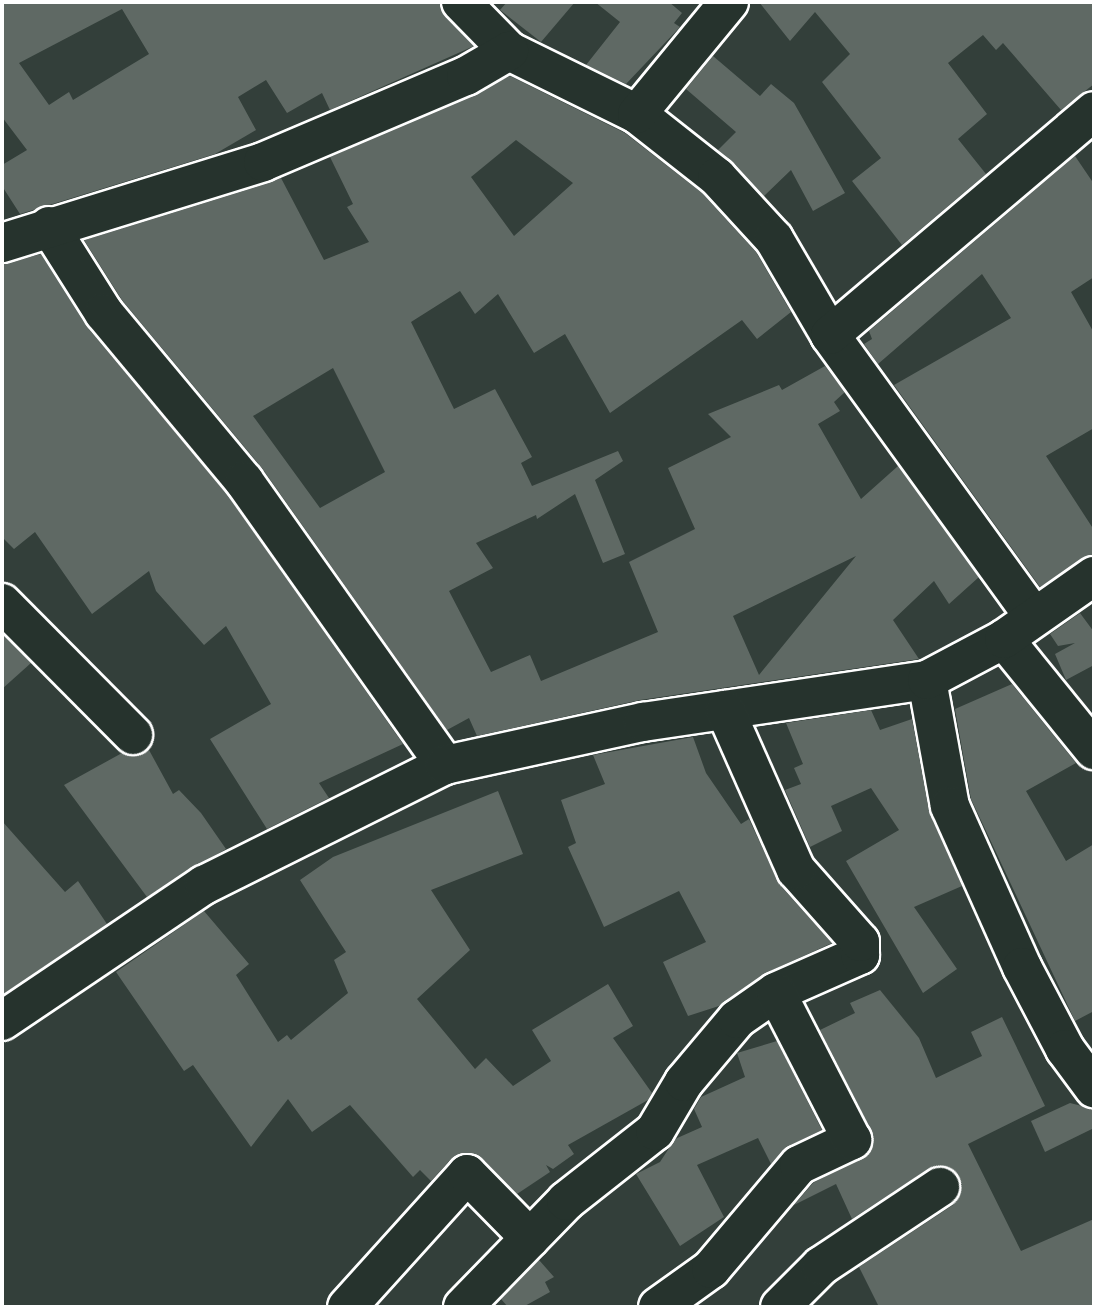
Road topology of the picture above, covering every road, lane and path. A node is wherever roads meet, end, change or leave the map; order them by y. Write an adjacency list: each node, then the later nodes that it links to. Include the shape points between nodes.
1 (461, 2): 3 (street)
2 (729, 2): 5 (street)
3 (509, 51): 5 (street); 6 (street, via 466,76 263,162)
4 (1094, 111): 8 (street)
5 (637, 114): 8 (street, via 717,177 774,239)
6 (49, 226): 7 (street); 17 (street, via 104,313 244,481)
7 (2, 243)
8 (830, 335): 11 (street)
9 (1094, 576): 11 (street)
10 (2, 603): 15 (street)
11 (1033, 615): 12 (street)
12 (1003, 639): 13 (street); 16 (street)
13 (927, 680): 14 (street); 20 (street, via 950,806 1022,967 1065,1049)
14 (725, 710): 17 (street); 18 (street, via 796,870 862,948)
15 (133, 735)
16 (1094, 750)
17 (445, 765): 19 (street, via 204,885)
18 (776, 992): 22 (street, via 719,1036 655,1131); 25 (street, via 852,1140 799,1165 711,1269)
19 (2, 1021)
20 (1094, 1088)
21 (940, 1187): 26 (street, via 821,1266)
22 (530, 1238): 23 (street, via 467,1174); 24 (street)
23 (347, 1307)
24 (463, 1307)
25 (658, 1307)
26 (780, 1307)

